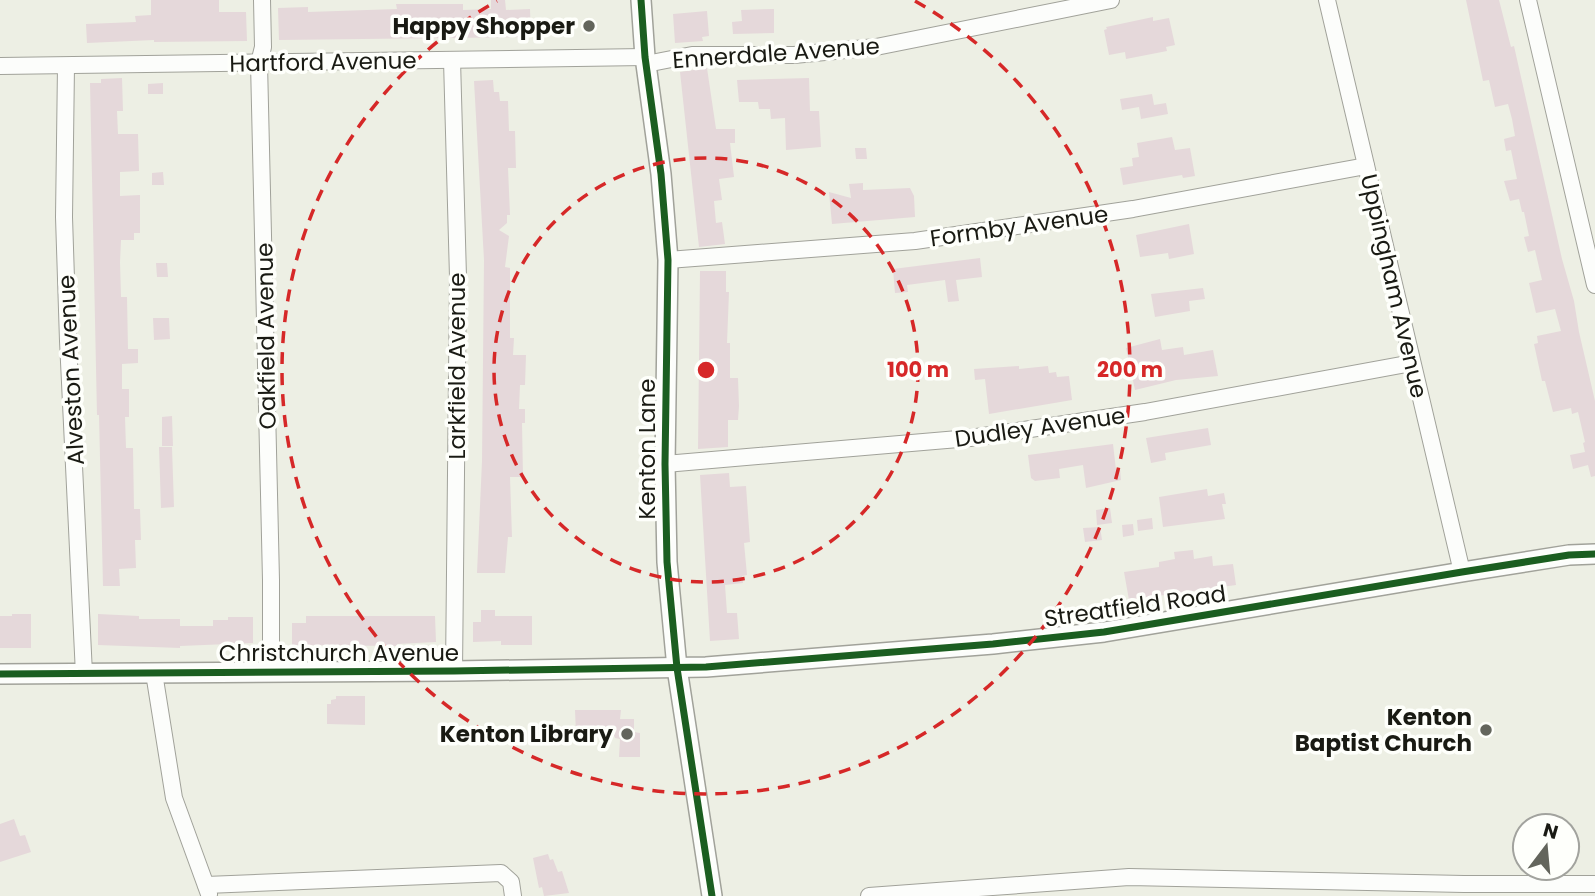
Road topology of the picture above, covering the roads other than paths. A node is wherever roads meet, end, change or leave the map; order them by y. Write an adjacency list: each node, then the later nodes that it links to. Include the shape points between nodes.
1 (262, 0): 8 (street, Oakfield Avenue)
2 (641, 0): 7 (street, Kenton Lane)
3 (1111, 0): 7 (street, Ennerdale Avenue, via 876,47)
4 (1327, 0): 11 (street, Uppingham Avenue)
5 (1528, 0): 13 (street)
6 (452, 60): 7 (street, Hartford Avenue); 8 (street, Hartford Avenue); 20 (street, Larkfield Avenue, via 458,277)
7 (646, 60): 12 (street, Kenton Lane)
8 (259, 63): 10 (street, Hartford Avenue); 19 (street, Oakfield Avenue)
9 (0, 66): 10 (street, Hartford Avenue)
10 (66, 66): 23 (street, Alveston Avenue, via 64,217)
11 (1366, 166): 12 (street, Formby Avenue, via 1133,209 915,241); 14 (street, Uppingham Avenue)
12 (668, 260): 15 (street, Kenton Lane)
13 (1595, 285)
14 (1412, 363): 15 (street, Dudley Avenue, via 1145,412 970,438); 17 (street, Uppingham Avenue)
15 (665, 464): 18 (street, Kenton Lane, via 667,562)
16 (1595, 554): 17 (street, Streatfield Road)
17 (1462, 572): 18 (street, Streatfield Road, via 1104,632)
18 (677, 668): 20 (street, Christchurch Avenue); 28 (street, Kenton Lane)
19 (271, 671): 20 (street, Christchurch Avenue); 21 (street, Christchurch Avenue)
20 (454, 671)
21 (154, 673): 23 (street, Christchurch Avenue); 26 (street, via 174,798)
22 (0, 674): 23 (street, Christchurch Avenue)
23 (84, 674)
24 (1595, 884): 25 (street)
25 (1464, 890): 29 (street, via 1129,877)
26 (208, 891): 27 (street, via 501,873 511,882)
27 (513, 896)
28 (712, 896)
29 (869, 896)

